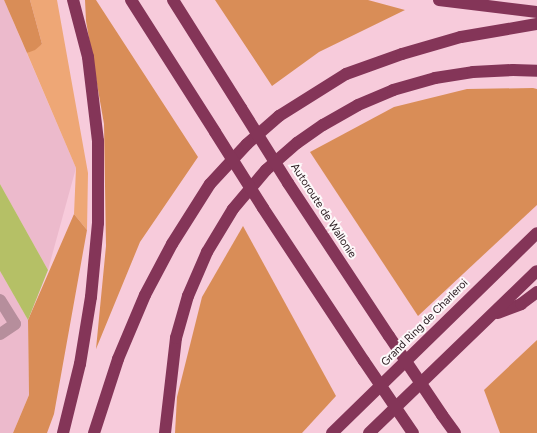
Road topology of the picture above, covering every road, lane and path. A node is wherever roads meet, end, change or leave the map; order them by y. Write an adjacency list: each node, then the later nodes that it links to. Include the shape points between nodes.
1 (73, 0): 14 (highway, via 88,57 97,133 98,223 89,312 80,364)
2 (131, 0): 19 (highway, bridge, via 263,208)
3 (173, 0): 20 (highway, Autoroute de Wallonie, bridge, via 288,183)
4 (438, 0): 5 (highway)
5 (537, 12)
6 (537, 24): 15 (highway, via 461,37 346,74 279,116 247,144 210,184 172,244 118,359)
7 (537, 72): 16 (highway, via 473,72 435,78 393,90 358,105 323,126 297,143 266,170 230,215 207,252 188,296 176,338 168,389)
8 (537, 233): 17 (highway, Grand Ring de Charleroi)
9 (537, 271): 12 (highway)
10 (537, 292): 12 (highway, via 521,304)
11 (0, 300): 13 (lane, via 15,324)
12 (493, 314): 18 (highway)
13 (0, 334)
14 (63, 433)
15 (94, 433)
16 (165, 433)
17 (332, 433)
18 (369, 433)
19 (413, 433)
20 (455, 433)

